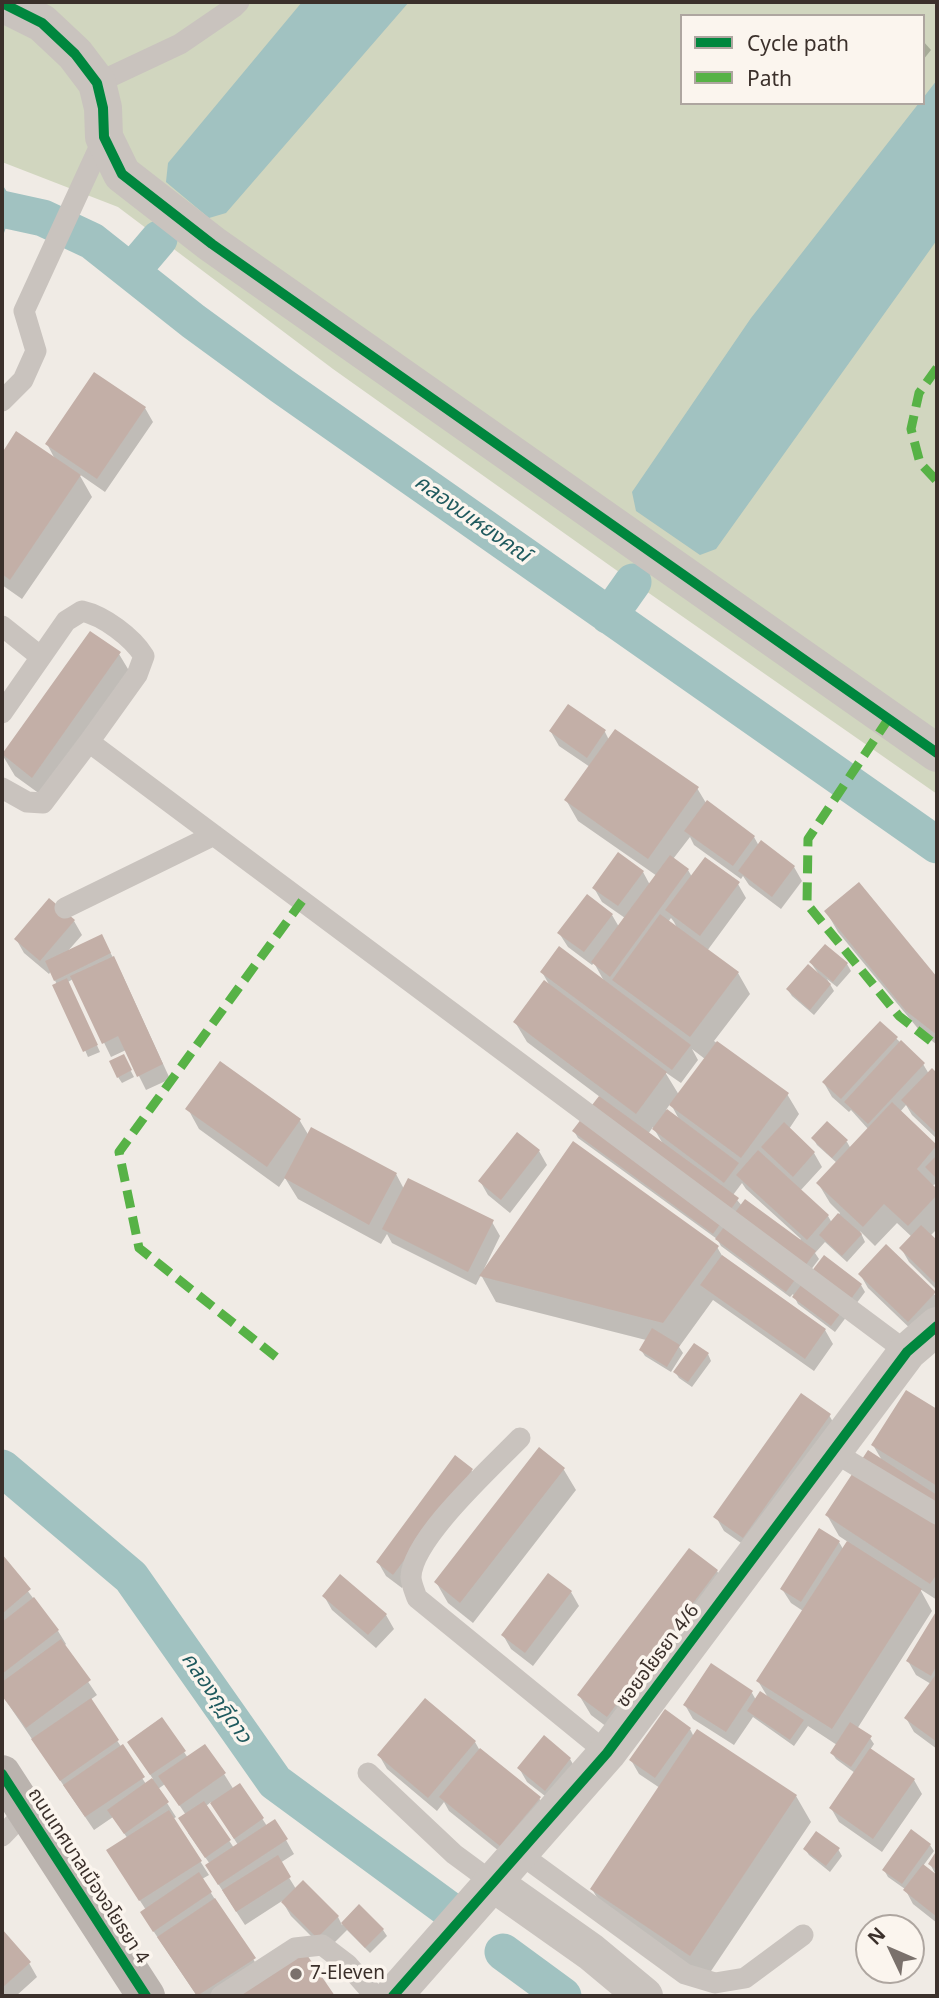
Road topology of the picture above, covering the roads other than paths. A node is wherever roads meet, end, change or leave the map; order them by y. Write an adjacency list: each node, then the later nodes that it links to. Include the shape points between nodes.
1 (239, 2): 3 (lane, via 180,44)
2 (2, 4): 3 (street, via 41,23 75,54)
3 (97, 83): 4 (street, via 103,108)
4 (97, 152): 5 (lane, via 24,311 36,351 23,380); 10 (street, via 212,244)
5 (2, 401)
6 (2, 626): 7 (lane)
7 (41, 657): 8 (lane); 9 (lane, via 66,621 82,611 96,614 144,656 137,675)
8 (2, 713)
9 (89, 742): 11 (lane, via 43,803 27,802); 12 (lane)
10 (937, 753)
11 (2, 788)
12 (214, 835): 13 (lane); 15 (lane)
13 (65, 908)
14 (937, 1326): 15 (street, ซอยอโยธยา 4/6)
15 (907, 1352): 17 (street, ซอยอโยธยา 4/6)
16 (520, 1438): 19 (lane, via 440,1523 418,1553 411,1578 417,1598)
17 (832, 1451): 18 (lane); 19 (street, ซอยอโยธยา 4/6)
18 (937, 1514)
19 (607, 1753): 23 (street, ซอยอโยธยา 4/6)
20 (368, 1773): 24 (lane, via 454,1854)
21 (2, 1774): 22 (street, ถนนเทศบาลเมืองอโยธยา 4)
22 (14, 1824): 26 (street, ถนนเทศบาลเมืองอโยธยา 4)
23 (519, 1853): 24 (street, ซอยอโยธยา 4/6); 25 (lane, via 684,1974 715,1983 744,1978)
24 (492, 1882): 29 (street, ซอยอโยธยา 4/6); 30 (street)
25 (803, 1935)
26 (146, 1996)
27 (221, 1996): 28 (lane, via 295,1948 322,1945 347,1964)
28 (375, 1996)
29 (393, 1996)
30 (644, 1996)

